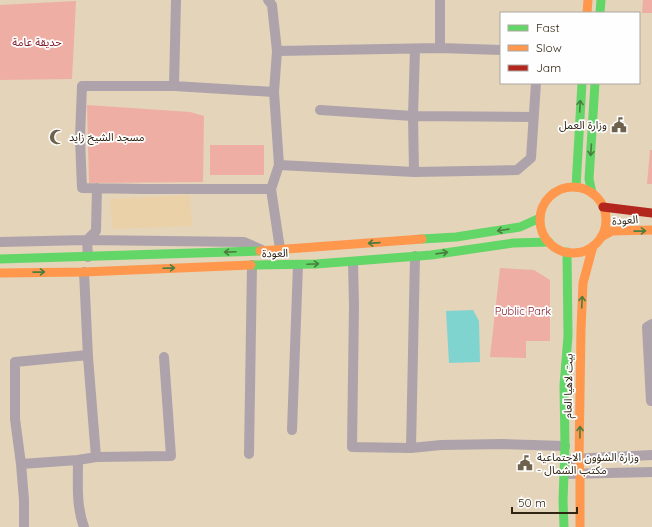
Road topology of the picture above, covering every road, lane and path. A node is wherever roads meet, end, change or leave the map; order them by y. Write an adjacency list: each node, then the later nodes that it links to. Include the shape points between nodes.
1 (176, 0): 15 (street)
2 (268, 0): 11 (street, via 272,5)
3 (440, 0): 9 (street)
4 (588, 0): 6 (main road)
5 (601, 0): 7 (main road)
6 (587, 12)
7 (600, 12)
8 (415, 48): 9 (street); 11 (street); 18 (street)
9 (440, 48): 10 (street)
10 (500, 50)
11 (277, 51): 16 (street)
12 (536, 84): 19 (street)
13 (582, 84): 22 (main road, one-way to 13)
14 (595, 84): 25 (main road, one-way to 25, via 589,179)
15 (174, 86): 16 (street); 23 (street, via 82,86 82,188)
16 (274, 92): 20 (street)
17 (320, 110): 18 (street)
18 (413, 116): 19 (street); 21 (street)
19 (533, 117): 21 (street, via 531,158 517,170)
20 (279, 165): 21 (street); 24 (street)
21 (414, 172)
22 (576, 187): 25 (main road); 28 (main road, via 560,189 551,195)
23 (97, 188): 24 (street); 31 (street, via 96,231)
24 (271, 189): 35 (street)
25 (592, 193): 26 (main road)
26 (603, 207): 27 (main road, العودة); 30 (main road, via 606,221)
27 (652, 213)
28 (540, 218): 33 (main road, via 543,233); 35 (main road, العودة, one-way to 35, via 520,227 456,236)
29 (652, 230): 30 (main road, العودة, one-way to 29, via 612,231)
30 (601, 237): 34 (main road)
31 (87, 240): 32 (street); 36 (street, via 244,242); 39 (street)
32 (0, 242)
33 (549, 242): 37 (main road); 38 (main road, العودة, one-way to 33, via 513,243)
34 (593, 246): 37 (main road, via 583,251); 56 (main road, بيت لاهيا العام, one-way to 34, via 583,283)
35 (280, 249): 36 (main road, العودة)
36 (263, 251): 39 (main road, العودة, one-way to 39)
37 (567, 252): 51 (main road, بيت لاهيا العام)
38 (415, 256): 41 (main road, العودة); 52 (street)
39 (88, 257): 40 (main road, العودة)
40 (0, 259)
41 (353, 262): 43 (main road, العودة, one-way to 41); 52 (street, via 352,447)
42 (252, 265): 43 (main road, العودة); 44 (main road, العودة, one-way to 42); 53 (street)
43 (298, 265): 50 (street)
44 (84, 272): 45 (main road, العودة, one-way to 44); 47 (street)
45 (0, 273)
46 (652, 324): 49 (street, via 647,327)
47 (88, 355): 55 (street); 59 (street, via 15,362 15,419)
48 (164, 357): 55 (street, via 171,456)
49 (652, 401)
50 (292, 430)
51 (565, 446): 52 (street, via 503,444); 58 (main road, بيت لاهيا العام)
52 (411, 448)
53 (249, 454)
54 (652, 455): 56 (street)
55 (96, 457): 57 (street)
56 (579, 459): 58 (street); 62 (main road, بيت لاهيا العام)
57 (78, 460): 59 (street); 64 (street, via 80,517)
58 (564, 460): 61 (main road, بيت لاهيا العام)
59 (21, 464): 63 (street)
60 (652, 472): 62 (street)
61 (564, 474): 62 (street); 65 (main road, بيت لاهيا العام)
62 (580, 474): 66 (main road, بيت لاهيا العام)
63 (24, 527)
64 (84, 527)
65 (564, 527)
66 (580, 527)

